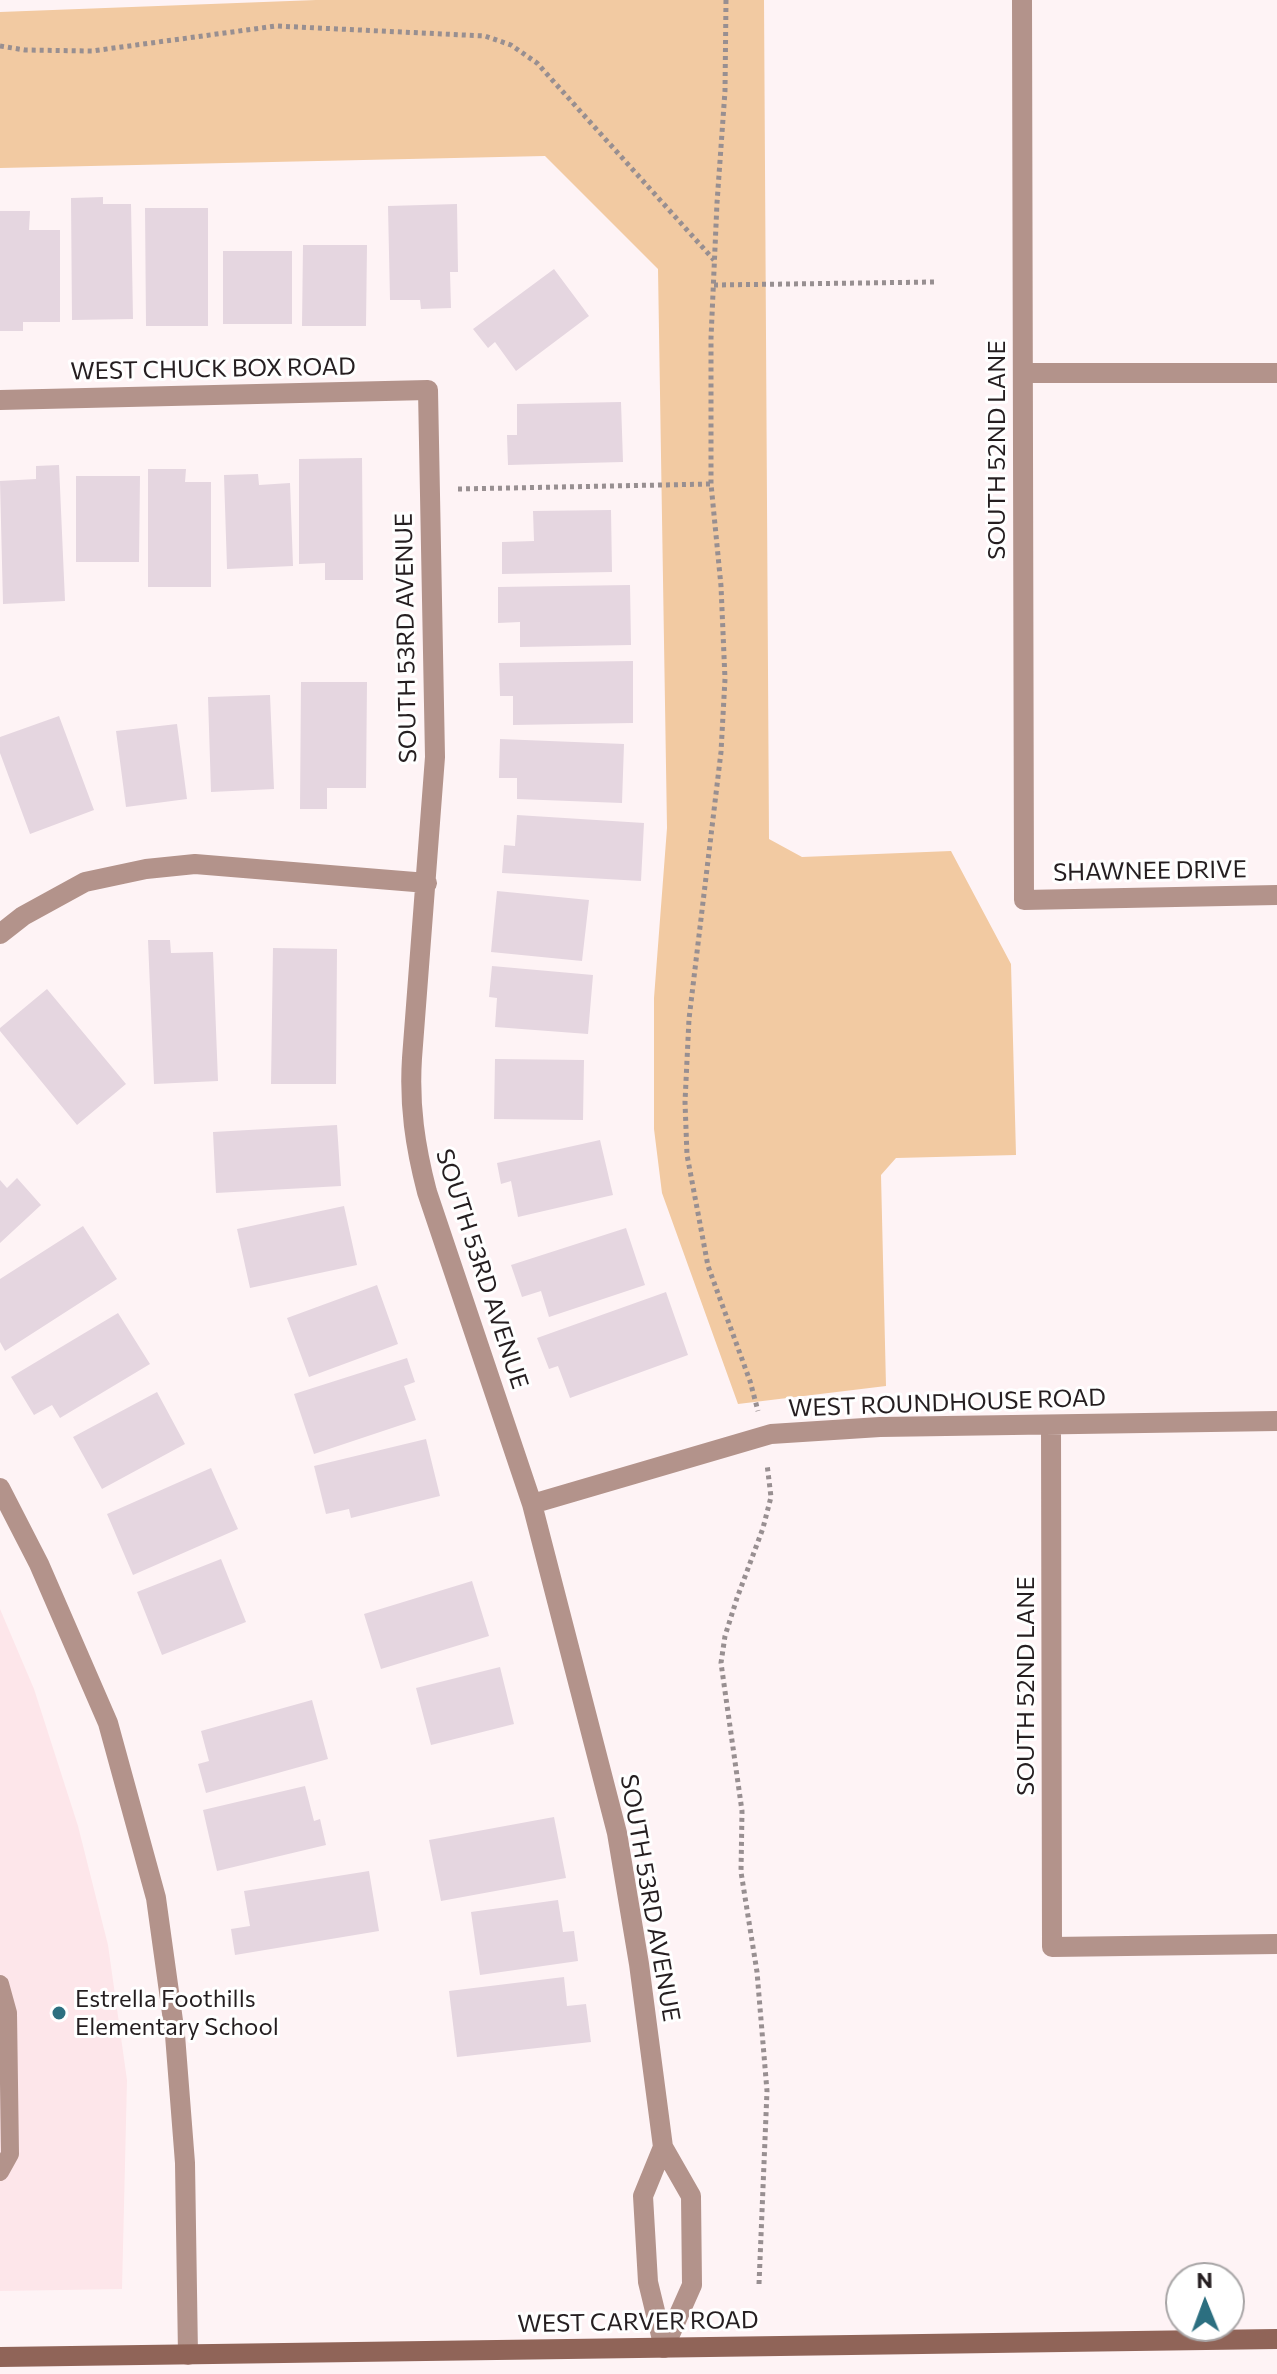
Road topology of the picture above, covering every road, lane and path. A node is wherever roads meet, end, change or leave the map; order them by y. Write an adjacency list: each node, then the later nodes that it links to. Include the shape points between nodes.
1 (726, 0): 4 (path)
2 (1022, 0): 7 (street, SOUTH 52ND LANE)
3 (0, 46): 4 (path, via 92,51 276,26 485,36 537,63)
4 (715, 261): 6 (path)
5 (935, 282): 6 (path)
6 (714, 285): 11 (path)
7 (1023, 373): 8 (street); 15 (street, SOUTH 52ND LANE)
8 (1277, 373)
9 (428, 390): 10 (street, WEST CHUCK BOX ROAD); 12 (street, SOUTH 53RD AVENUE)
10 (0, 400)
11 (711, 484): 12 (path); 19 (path, via 725,679 689,1019 687,1155 708,1266)
12 (429, 490): 13 (street, SOUTH 53RD AVENUE, via 435,757)
13 (427, 883): 16 (street, via 195,864 146,869 85,882); 21 (street, SOUTH 53RD AVENUE, via 410,1098 415,1146)
14 (1277, 895): 15 (street, SHAWNEE DRIVE)
15 (1024, 900)
16 (0, 934)
17 (1277, 1421): 18 (street, WEST ROUNDHOUSE ROAD)
18 (1051, 1425): 19 (street, WEST ROUNDHOUSE ROAD, via 880,1427); 22 (street, SOUTH 52ND LANE, via 1052,1947)
19 (764, 1436): 21 (street, WEST ROUNDHOUSE ROAD); 26 (path, via 771,1497 721,1663 742,1811 741,1872 757,1972 767,2091)
20 (0, 1488): 29 (street, via 108,1723 156,1898 185,2163)
21 (532, 1504): 24 (street, SOUTH 53RD AVENUE, via 617,1833)
22 (1277, 1944)
23 (0, 1984): 25 (lane, via 8,2013 10,2154)
24 (663, 2147): 28 (street, SOUTH 53RD AVENUE, via 643,2196 648,2282); 28 (street, SOUTH 53RD AVENUE, via 691,2196 692,2285)
25 (0, 2172)
26 (759, 2284)
27 (1277, 2339): 28 (street, WEST CARVER ROAD)
28 (664, 2348): 29 (street, WEST CARVER ROAD)
29 (188, 2355): 30 (street, WEST CARVER ROAD)
30 (0, 2357)

